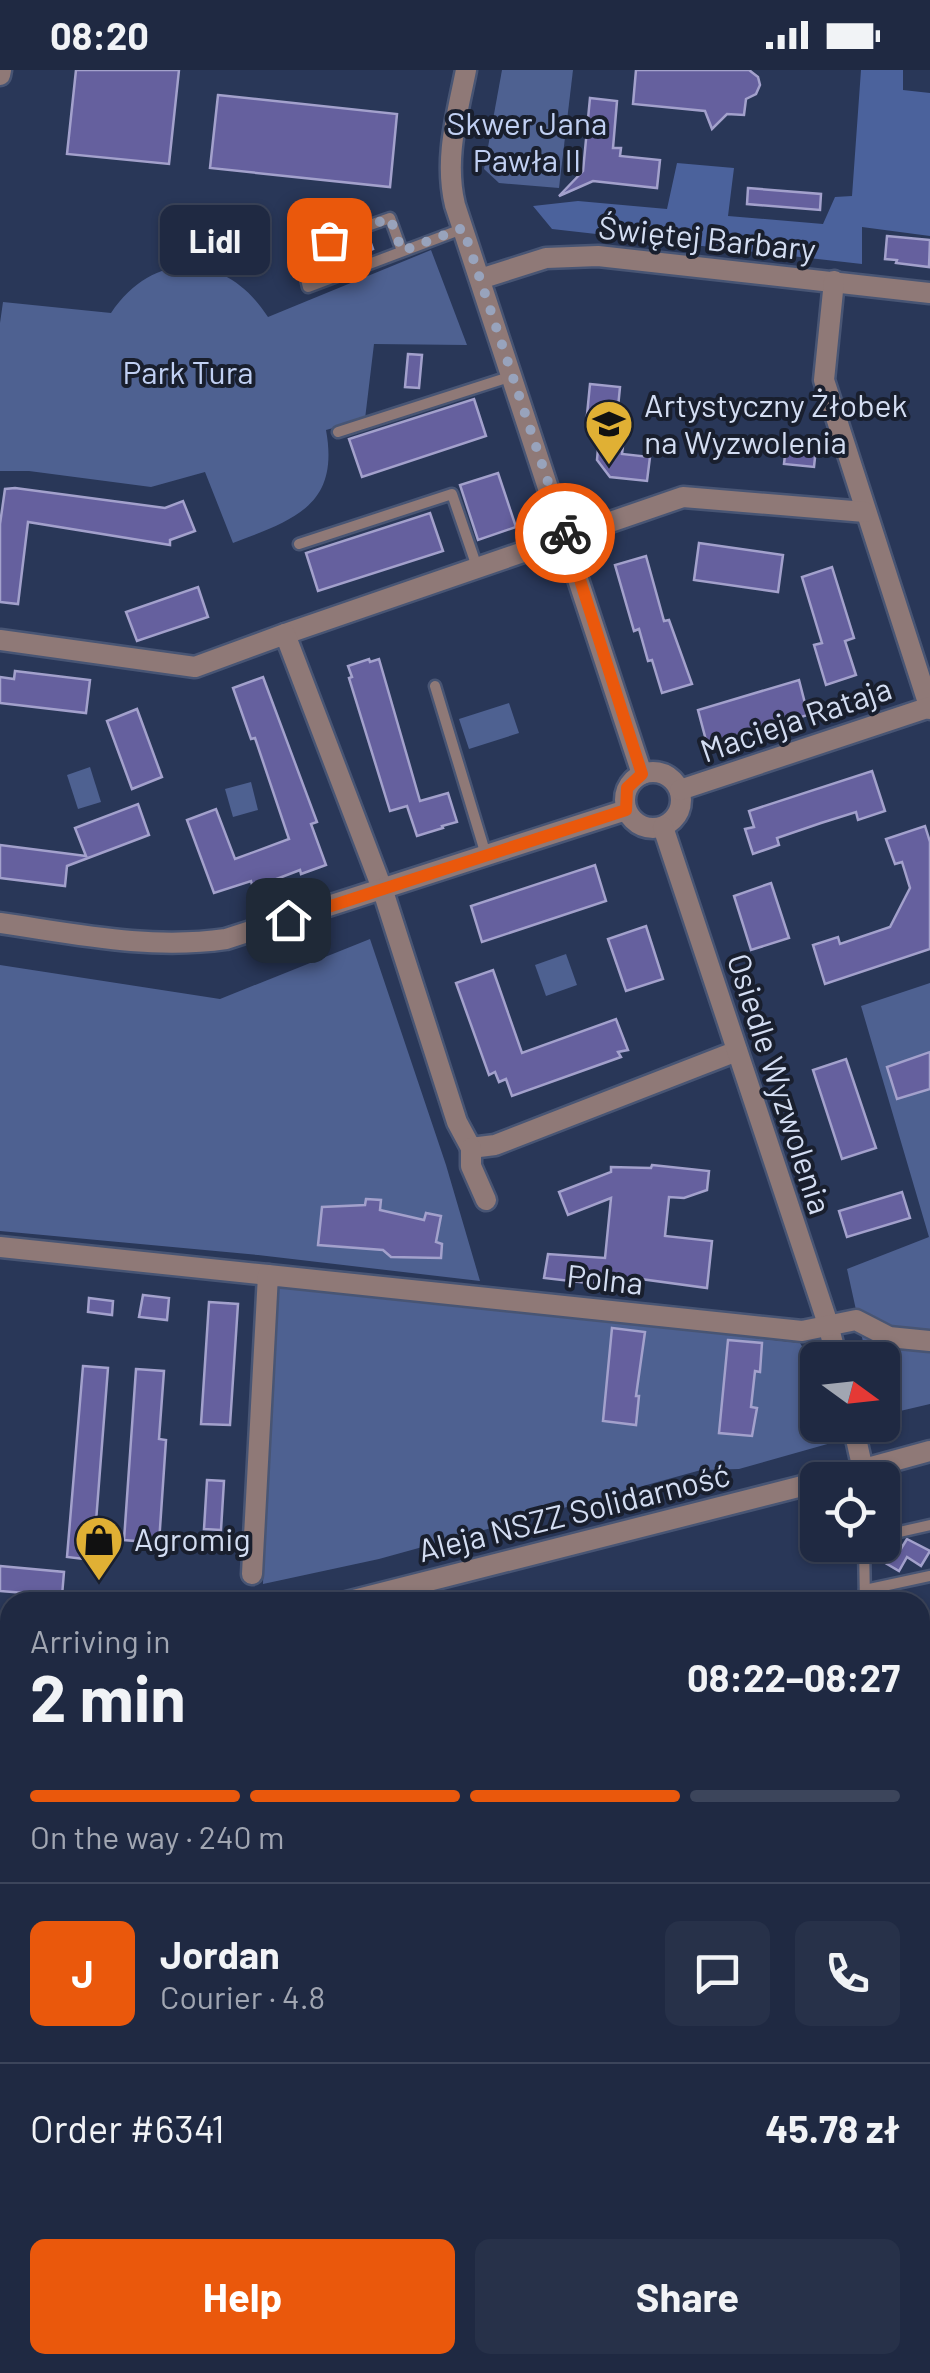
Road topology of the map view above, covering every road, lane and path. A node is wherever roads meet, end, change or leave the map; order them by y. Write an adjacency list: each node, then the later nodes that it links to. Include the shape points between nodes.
1 (466, 70): 2 (street, via 448,178)
2 (463, 228): 3 (lane); 4 (street)
3 (402, 251): 3 (lane, via 308,287 298,250 394,212)
4 (480, 279): 5 (street, Świętej Barbary, via 546,258 598,256); 7 (street)
5 (834, 281): 6 (street, Świętej Barbary); 9 (street, via 824,380)
6 (930, 293)
7 (513, 376): 8 (lane); 10 (street)
8 (338, 432)
9 (865, 512): 10 (street, via 683,497); 16 (street)
10 (566, 537): 12 (street); 17 (street)
11 (299, 544): 12 (lane, via 452,494)
12 (478, 567): 13 (street)
13 (285, 634): 14 (street, via 195,668); 22 (street)
14 (0, 640)
15 (435, 686): 21 (lane)
16 (930, 708): 18 (street, Macieja Rataja)
17 (642, 774): 18 (street, via 664,774); 19 (street, via 627,788)
18 (680, 790): 20 (street, via 679,812)
19 (626, 810): 20 (street, via 641,826); 21 (street)
20 (663, 827): 24 (street, Osiedle Wyzwolenia)
21 (486, 856): 22 (street)
22 (383, 890): 23 (street, via 192,944); 25 (street)
23 (0, 924)
24 (737, 1051): 25 (street, via 494,1145); 29 (street, Osiedle Wyzwolenia)
25 (470, 1148): 26 (street)
26 (486, 1200)
27 (0, 1247): 28 (street, Polna)
28 (268, 1275): 29 (street, Polna, via 802,1331); 38 (street)
29 (828, 1324): 30 (street, Polna, via 856,1320 889,1337); 31 (street, Osiedle Wyzwolenia)
30 (930, 1341)
31 (832, 1342)
32 (930, 1451): 33 (street, Aleja NSZZ Solidarność)
33 (891, 1462)
34 (800, 1486): 40 (street, Aleja NSZZ Solidarność)
35 (930, 1525): 36 (lane)
36 (900, 1532)
37 (864, 1562): 41 (lane)
38 (252, 1574)
39 (930, 1576): 42 (lane)
40 (385, 1592)
41 (865, 1592)
42 (878, 1592)

